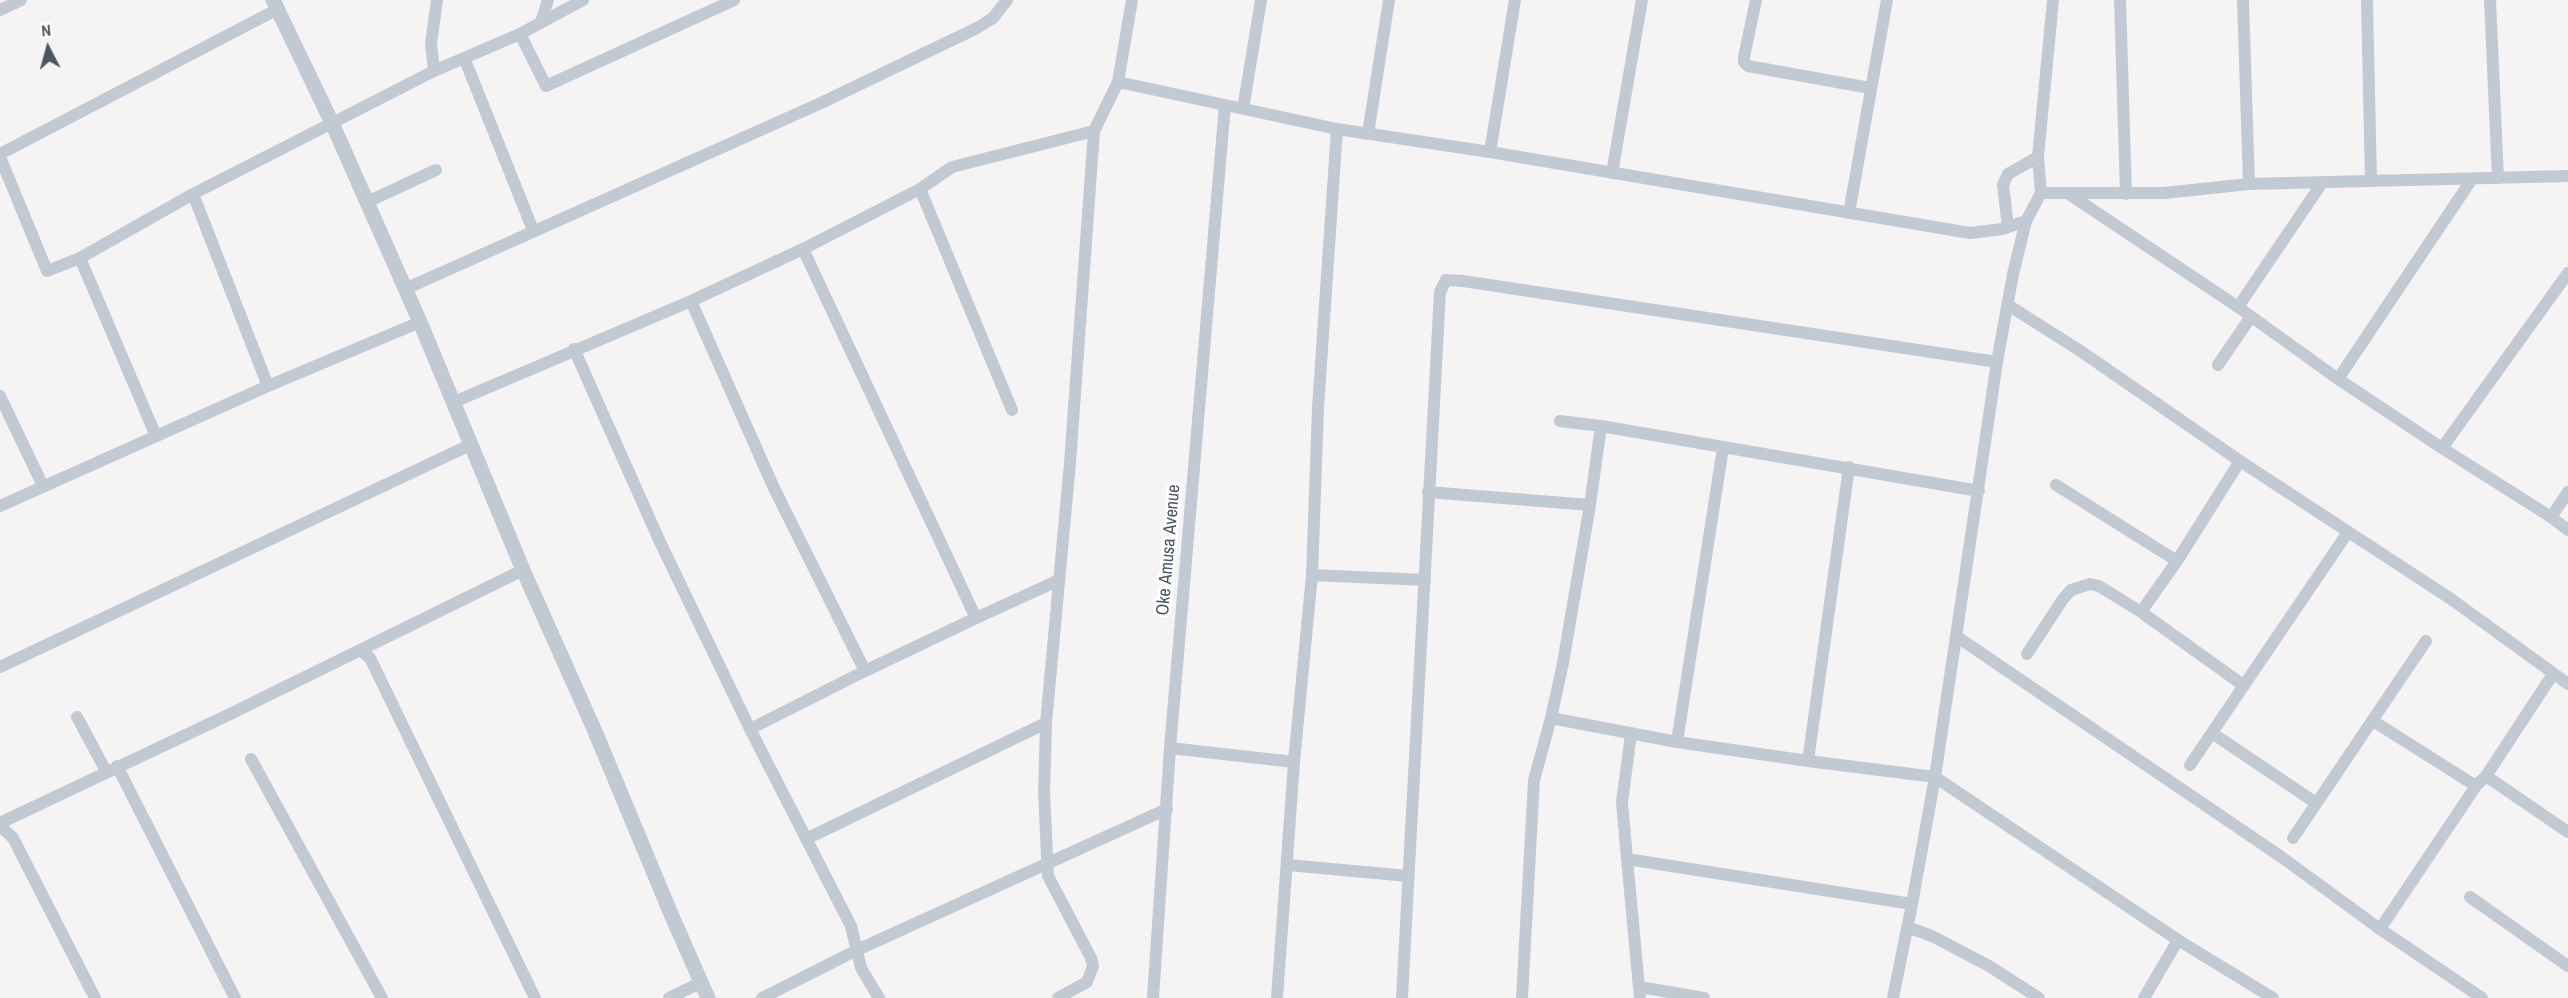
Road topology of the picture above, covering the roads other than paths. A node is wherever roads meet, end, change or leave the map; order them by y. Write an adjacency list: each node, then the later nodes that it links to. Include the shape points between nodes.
1 (21, 0): 20 (street)
2 (437, 0): 24 (street, via 431,44)
3 (548, 0): 21 (street)
4 (583, 0): 21 (street)
5 (734, 0): 22 (street, via 546,86)
6 (1006, 0): 53 (street, via 993,18 977,28 821,103)
7 (1132, 0): 25 (street)
8 (1261, 0): 28 (street)
9 (1389, 0): 32 (street)
10 (1515, 0): 33 (street)
11 (1642, 0): 37 (street)
12 (1756, 0): 26 (street, via 1744,57 1748,66)
13 (1887, 0): 26 (street)
14 (2054, 0): 35 (street)
15 (2120, 0): 48 (street)
16 (2243, 0): 43 (street)
17 (2367, 0): 41 (street)
18 (2490, 0): 39 (street)
19 (275, 4): 29 (street); 34 (street)
20 (0, 10)
21 (541, 22): 22 (street)
22 (520, 34): 23 (street)
23 (465, 60): 24 (street); 53 (street)
24 (434, 71): 29 (street)
25 (1118, 82): 27 (street); 31 (street)
26 (1870, 88): 50 (street)
27 (1225, 105): 28 (street); 113 (street, Oke Amusa Avenue)
28 (1243, 109): 30 (street)
29 (332, 123): 46 (street); 49 (street)
30 (1337, 129): 32 (street); 91 (street, via 1318,408)
31 (1094, 131): 44 (street, via 966,162); 93 (street, via 1070,463)
32 (1368, 134): 33 (street)
33 (1490, 152): 37 (street)
34 (0, 155): 55 (street, via 47,271)
35 (2038, 158): 45 (street); 52 (street, via 2008,174 2002,185)
36 (436, 170): 49 (street)
37 (1612, 173): 50 (street)
38 (2568, 176): 39 (street)
39 (2498, 178): 40 (street)
40 (2472, 179): 41 (street); 66 (street)
41 (2371, 182): 42 (street)
42 (2322, 183): 43 (street); 60 (street)
43 (2249, 184): 48 (street)
44 (920, 189): 54 (street); 70 (street)
45 (2042, 193): 47 (street); 51 (street)
46 (193, 194): 55 (street); 67 (street)
47 (2068, 194): 48 (street); 60 (street)
48 (2126, 194)
49 (367, 202): 57 (street)
50 (1849, 213): 52 (street, via 1970,233)
51 (2026, 221): 52 (street); 59 (street)
52 (2008, 227)
53 (533, 230): 57 (street)
54 (803, 249): 58 (street); 95 (street)
55 (80, 258): 73 (street)
56 (2568, 273): 76 (street)
57 (405, 288): 62 (street)
58 (691, 301): 63 (street); 101 (street, via 773,486)
59 (2008, 305): 64 (street); 77 (street)
60 (2238, 307): 61 (street)
61 (2250, 318): 65 (street); 66 (street)
62 (420, 322): 67 (street); 69 (street)
63 (574, 350): 69 (street); 109 (street)
64 (1997, 362): 81 (street); 82 (street, via 1446,280 1440,292)
65 (2218, 365)
66 (2338, 379): 76 (street)
67 (268, 386): 73 (street)
68 (0, 396): 80 (street)
69 (454, 402): 74 (street)
70 (1012, 411)
71 (1560, 421): 72 (street)
72 (1601, 426): 75 (street); 84 (street)
73 (156, 436): 80 (street)
74 (472, 444): 90 (street); 100 (street)
75 (1723, 448): 78 (street); 112 (street)
76 (2442, 448): 86 (street)
77 (2240, 462): 88 (street); 89 (street)
78 (1849, 467): 81 (street); 115 (street)
79 (2056, 485): 89 (street)
80 (43, 486): 85 (street)
81 (1979, 491): 96 (street)
82 (1428, 492): 84 (street); 92 (street)
83 (2568, 492): 86 (street)
84 (1590, 505): 106 (street)
85 (0, 506)
86 (2551, 517): 87 (street)
87 (2568, 530)
88 (2348, 532): 102 (street); 104 (street)
89 (2178, 561): 94 (street)
90 (523, 570): 98 (street); 139 (street)
91 (1312, 575): 92 (street); 116 (street)
92 (1425, 580): 131 (street)
93 (1057, 581): 95 (street); 108 (street)
94 (2141, 612): 99 (street, via 2098,586 2079,586 2063,599); 104 (street)
95 (976, 618): 101 (street)
96 (1956, 636): 120 (street); 135 (street, via 2280,856)
97 (2426, 641): 107 (street)
98 (360, 650): 118 (street); 144 (street, via 370,658)
99 (2027, 654)
100 (0, 667)
101 (865, 671): 109 (street)
102 (2553, 674): 103 (street); 119 (street)
103 (2568, 684)
104 (2243, 685): 110 (street)
105 (77, 717): 118 (street)
106 (1551, 718): 111 (street); 153 (street, via 1534,780)
107 (2373, 721): 121 (street); 122 (street)
108 (1046, 723): 127 (street); 129 (street)
109 (750, 729): 127 (street)
110 (2212, 733): 117 (street); 122 (street)
111 (1631, 734): 112 (street); 128 (street, via 1622,802)
112 (1677, 742): 115 (street)
113 (1170, 748): 116 (street); 123 (street, Oke Amusa Avenue)
114 (251, 759): 143 (street)
115 (1808, 761): 120 (street)
116 (1294, 762): 130 (street)
117 (2190, 765)
118 (112, 769): 124 (street); 142 (street)
119 (2486, 776): 121 (street); 125 (street)
120 (1935, 777): 133 (street); 136 (street)
121 (2476, 786): 135 (street)
122 (2316, 802): 126 (street)
123 (1167, 809): 129 (street); 150 (street, Oke Amusa Avenue)
124 (0, 825): 141 (street, via 13,838)
125 (2568, 832)
126 (2293, 838)
127 (806, 839): 137 (street, via 851,926)
128 (1627, 859): 133 (street); 140 (street)
129 (1046, 862): 137 (street); 149 (street, via 1048,876 1093,966 1087,982)
130 (1288, 865): 131 (street); 151 (street)
131 (1408, 876): 152 (street)
132 (2470, 897): 138 (street)
133 (1912, 904): 134 (street)
134 (1907, 927): 155 (street); 156 (street, via 1989,966)
135 (2380, 929): 159 (street)
136 (2178, 939): 157 (street); 158 (street)
137 (857, 950): 147 (street); 148 (street, via 861,968)
138 (2568, 966)
139 (700, 983): 145 (street); 146 (street)
140 (1640, 992): 154 (street)
141 (95, 998)
142 (235, 998)
143 (382, 998)
144 (535, 998)
145 (669, 998)
146 (708, 998)
147 (762, 998)
148 (879, 998)
149 (1058, 998)
150 (1153, 998)
151 (1276, 998)
152 (1402, 998)
153 (1522, 998)
154 (1704, 998)
155 (1893, 998)
156 (2039, 998)
157 (2144, 998)
158 (2273, 998)
159 (2482, 998)

